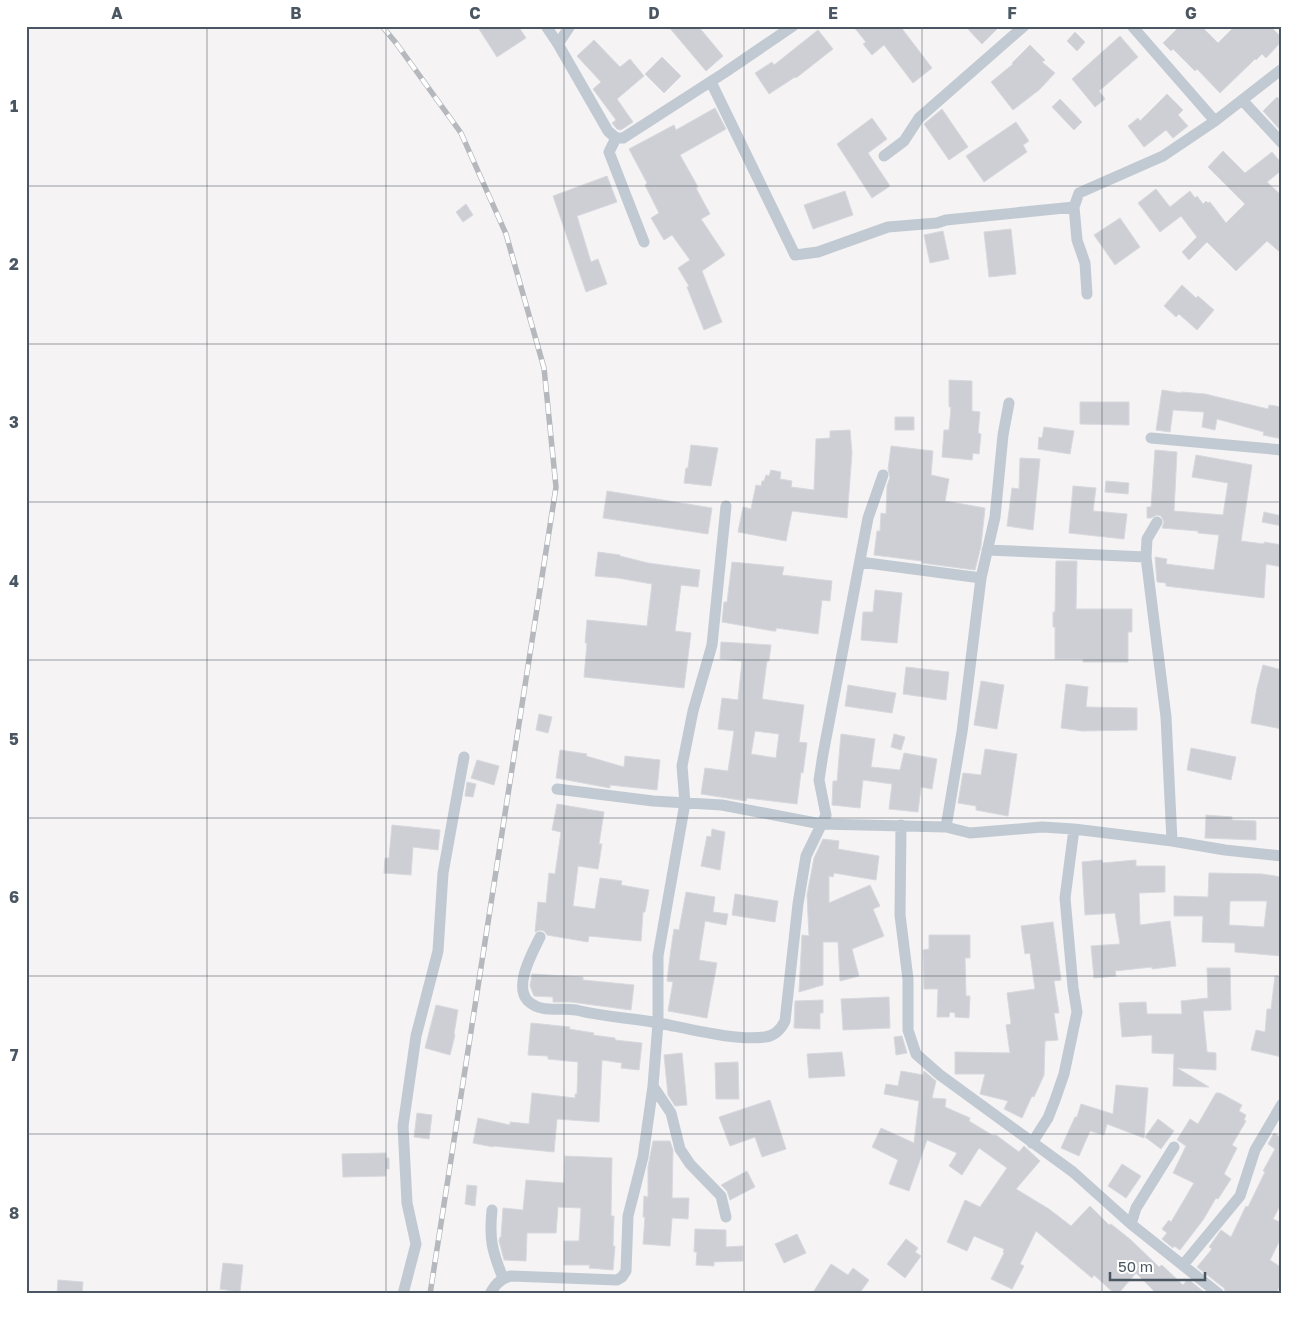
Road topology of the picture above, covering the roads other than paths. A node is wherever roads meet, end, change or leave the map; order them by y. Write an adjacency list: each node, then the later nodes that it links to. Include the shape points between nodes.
1 (546, 26): 6 (street)
2 (570, 26): 6 (street)
3 (793, 26): 8 (street)
4 (1024, 26): 13 (street, via 920,118 904,141)
5 (1132, 26): 10 (street)
6 (558, 44): 11 (street, via 608,131)
7 (1282, 69): 9 (street)
8 (711, 82): 11 (street, via 623,138); 14 (street, via 795,255 818,252 888,226)
9 (1243, 101): 10 (street); 12 (street)
10 (1215, 122): 14 (street, via 1163,156 1080,193)
11 (616, 138): 15 (street, via 608,152)
12 (1282, 143)
13 (884, 156)
14 (1074, 207): 16 (street, via 1077,240 1085,263)
15 (644, 242)
16 (1087, 294)
17 (1009, 403): 23 (street)
18 (1151, 438): 19 (street)
19 (1282, 450)
20 (883, 475): 25 (street, via 868,518)
21 (726, 506): 29 (street, via 712,646 693,711 682,766)
22 (1157, 522): 24 (street, via 1147,538)
23 (988, 550): 24 (street); 26 (street)
24 (1146, 557): 34 (street, via 1166,717)
25 (860, 562): 26 (street); 30 (street, via 819,780 826,815)
26 (981, 578): 32 (street, via 962,732)
27 (464, 757): 47 (street, via 443,873 438,951 416,1036 403,1126 407,1202 416,1244)
28 (558, 789): 29 (street)
29 (685, 803): 30 (street, via 722,805); 37 (street, via 658,956)
30 (821, 824): 31 (street); 37 (street, via 806,856 785,1021 780,1030 768,1037 745,1037)
31 (902, 825): 32 (street); 40 (street, via 900,915 908,979 908,1030 916,1054)
32 (946, 827): 33 (street, via 970,833 1042,827)
33 (1074, 829): 34 (street); 40 (street, via 1065,898 1077,1012 1066,1068 1048,1118)
34 (1172, 840): 35 (street)
35 (1282, 856)
36 (540, 937): 37 (street, via 527,962 523,989 527,1000 541,1008)
37 (658, 1023): 38 (street)
38 (653, 1086): 43 (street, via 671,1113 680,1149 721,1196); 46 (street, via 643,1157 628,1216 626,1271 622,1277 617,1280 536,1276)
39 (1282, 1104): 45 (street, via 1255,1150 1240,1196)
40 (1032, 1143): 44 (street, via 1073,1172)
41 (1174, 1147): 44 (street, via 1136,1208)
42 (492, 1210): 46 (street, via 493,1253)
43 (726, 1217)
44 (1131, 1224): 45 (street)
45 (1183, 1265): 49 (street)
46 (503, 1278): 48 (street)
47 (403, 1294)
48 (490, 1294)
49 (1219, 1294)

